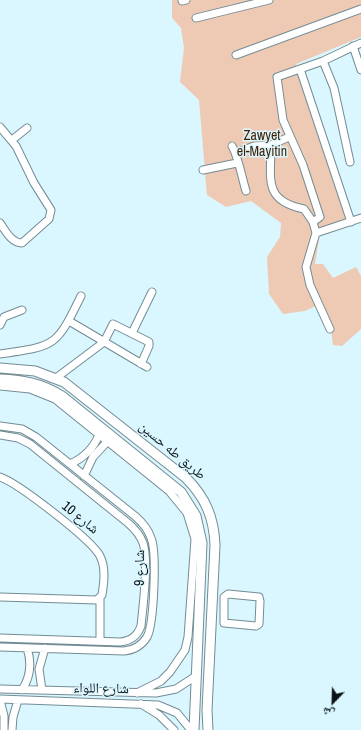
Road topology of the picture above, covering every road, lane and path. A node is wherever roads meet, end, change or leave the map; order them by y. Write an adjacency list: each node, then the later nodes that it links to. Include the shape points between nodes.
1 (270, 0): 3 (street)
2 (361, 9): 6 (street)
3 (196, 18)
4 (361, 43): 5 (street)
5 (353, 46): 7 (street); 9 (street)
6 (236, 55)
7 (323, 61): 8 (street); 17 (street, via 334,88)
8 (300, 69): 12 (street, via 277,77 283,120); 24 (street)
9 (361, 70)
10 (0, 127): 13 (street)
11 (26, 128): 13 (street)
12 (289, 137): 14 (street); 23 (street, via 303,165 320,217)
13 (12, 140): 22 (street, via 34,183 50,207 51,215 22,243 12,240)
14 (271, 145): 16 (street, via 254,146); 23 (street, via 270,187 278,199 289,206 304,209)
15 (232, 146): 16 (street)
16 (236, 154): 18 (street)
17 (350, 162)
18 (237, 163): 19 (street); 20 (street)
19 (203, 170)
20 (246, 191)
21 (361, 218): 24 (street)
22 (0, 222)
23 (313, 222): 25 (street)
24 (351, 222): 25 (street)
25 (316, 233): 31 (street, via 306,267 310,285)
26 (152, 292): 32 (street)
27 (81, 296): 29 (street)
28 (22, 310): 30 (street, via 4,317)
29 (69, 321): 33 (street); 34 (street, via 56,339 43,347)
30 (0, 325)
31 (330, 329)
32 (132, 333): 33 (street, via 113,324); 33 (street, via 150,343 144,365)
33 (104, 342): 36 (street)
34 (0, 354)
35 (0, 368): 36 (main road, طريق طه حسين, via 34,371)
36 (56, 378): 49 (main road, طريق طه حسين, via 71,387 186,478 199,492 208,508 215,532)
37 (0, 379): 39 (main road, طريق طه حسين, via 26,381 45,386 62,396)
38 (0, 386): 39 (street, via 41,392)
39 (82, 416): 41 (street); 43 (main road, طريق طه حسين)
40 (0, 426): 44 (street, شارع 9, via 16,427 32,434)
41 (99, 434): 43 (street); 44 (street, via 86,455)
42 (0, 435): 48 (street, شارع 9, via 18,438 30,444)
43 (111, 442): 45 (street, via 94,457); 53 (main road, طريق طه حسين, via 180,492 196,516 202,543); 64 (street, via 174,496 190,520 195,539 190,625 184,650 170,672 160,681)
44 (70, 464): 45 (street, شارع 9)
45 (84, 476): 47 (street, شارع 9)
46 (0, 477): 52 (street, شارع 10, via 22,489 94,547 103,567 103,593)
47 (106, 493): 48 (street); 59 (street, شارع 9, via 140,521 152,539 155,560 149,633 141,644 129,650)
48 (100, 501): 56 (street, شارع 9, via 137,532 143,542 145,560 139,632 126,641)
49 (213, 594): 50 (street); 54 (main road, طريق طه حسين)
50 (225, 595): 50 (street, via 259,597 259,624 256,626 224,623 222,620)
51 (0, 597): 52 (street, via 95,600)
52 (100, 598): 56 (street, شارع 10)
53 (199, 615): 54 (main road); 60 (main road, طريق طه حسين)
54 (212, 616): 72 (main road, طريق طه حسين)
55 (0, 638): 56 (street, شارع 9)
56 (100, 641)
57 (0, 647): 58 (street, شارع 9)
58 (27, 648): 59 (street, شارع 9); 62 (street, via 30,669)
59 (44, 648): 63 (street, via 39,669)
60 (196, 676): 64 (street, شارع اللواء, via 169,691); 71 (main road, طريق طه حسين)
61 (0, 689): 62 (street, شارع اللواء)
62 (22, 690): 63 (street, شارع اللواء)
63 (42, 690): 64 (street, شارع اللواء)
64 (137, 693)
65 (0, 699): 66 (street, شارع اللواء); 68 (street)
66 (18, 700): 67 (street, شارع اللواء); 69 (street)
67 (137, 703): 70 (street, via 159,715); 71 (street, شارع اللواء, via 168,708)
68 (4, 730)
69 (12, 730)
70 (174, 730)
71 (193, 730)
72 (208, 730)

